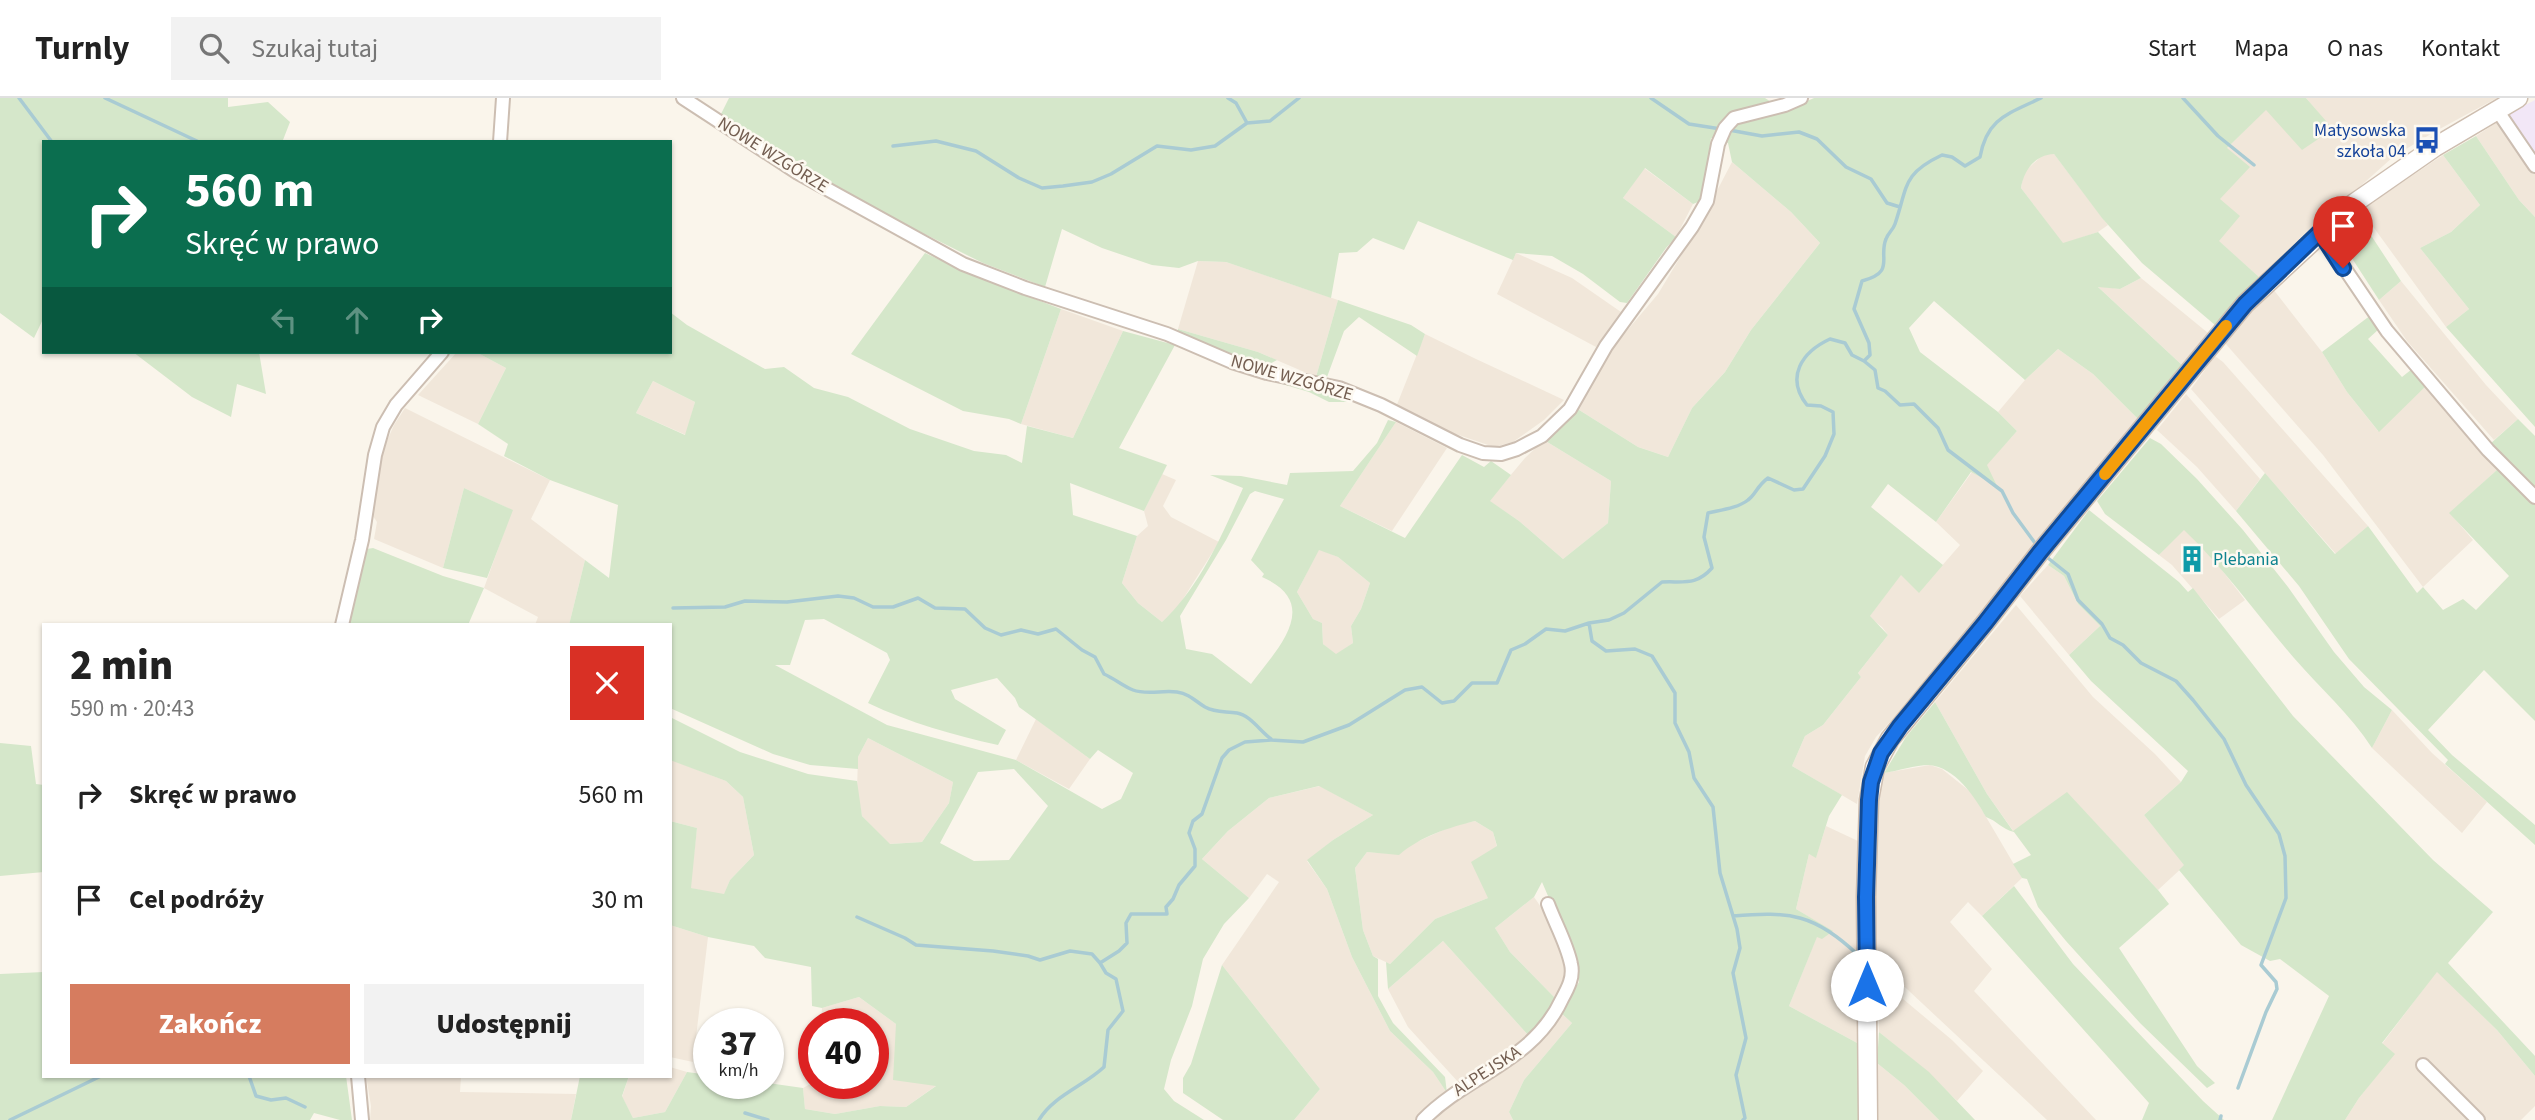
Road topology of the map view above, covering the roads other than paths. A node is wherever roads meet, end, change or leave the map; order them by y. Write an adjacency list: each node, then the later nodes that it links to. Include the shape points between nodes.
1 (503, 98): 6 (street)
2 (682, 98): 3 (street, NOWE WZGÓRZE, via 797,173 963,264 1167,334 1232,362 1339,388 1460,445 1501,454 1542,436 1570,409 1606,346 1707,201 1725,128 1734,118)
3 (1801, 98)
4 (2518, 98): 5 (street)
5 (2497, 110): 7 (street); 8 (street, via 2388,178)
6 (500, 140)
7 (2535, 166)
8 (2320, 232): 10 (street, via 2394,339 2488,450); 17 (street, via 2245,304 1881,753 1871,782 1868,821)
9 (440, 354): 11 (street, via 396,405 383,428)
10 (2535, 497)
11 (342, 623)
12 (1548, 904): 16 (street, ALPEJSKA, via 1571,964 1571,980 1555,1015 1515,1056 1453,1093)
13 (2423, 1065): 18 (street)
14 (358, 1078): 15 (street)
15 (362, 1120)
16 (1423, 1120)
17 (1868, 1120)
18 (2478, 1120)

